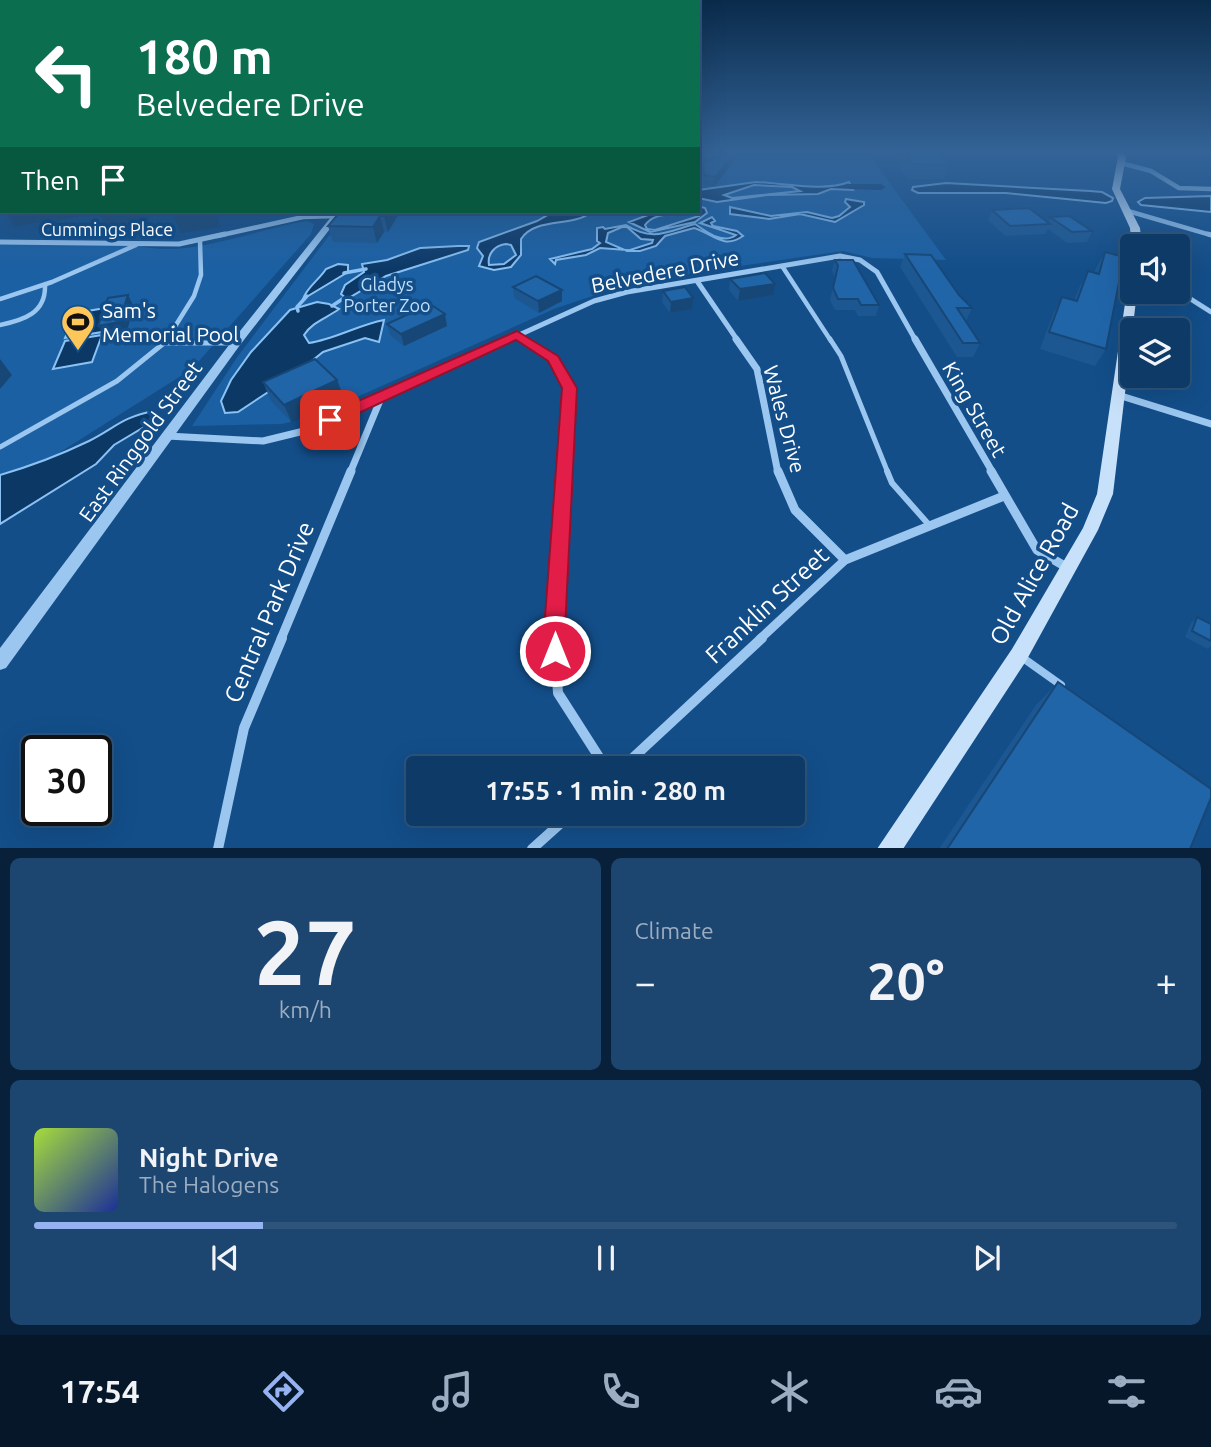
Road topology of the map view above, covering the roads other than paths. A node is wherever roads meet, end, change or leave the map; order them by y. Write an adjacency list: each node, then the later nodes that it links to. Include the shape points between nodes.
1 (1117, 192): 2 (main road)
2 (1128, 211): 4 (main road); 5 (street)
3 (337, 214): 6 (street, Cummings Place, via 303,217); 20 (street, East Ringgold Street)
4 (1135, 234)
5 (1211, 235)
6 (200, 241): 8 (street, Cummings Place); 19 (lane, via 201,275 194,296)
7 (0, 242): 8 (street, Cummings Place)
8 (136, 245): 12 (lane)
9 (860, 260): 10 (street, Belvedere Drive, via 840,256); 26 (street, King Street, via 877,272)
10 (782, 266): 11 (street, Belvedere Drive); 27 (lane, via 841,356 892,483)
11 (697, 281): 18 (street, Belvedere Drive, via 594,301); 28 (street, Wales Drive, via 757,369 778,472 795,510)
12 (45, 285): 13 (lane); 17 (lane, via 46,296 39,309)
13 (0, 299)
14 (1190, 299): 16 (street)
15 (1130, 304): 21 (main road, Old Alice Road)
16 (1211, 312)
17 (0, 325)
18 (517, 335): 22 (street, Belvedere Drive); 33 (street, via 553,359 569,388 554,630 558,693)
19 (164, 343): 20 (lane); 25 (lane, via 117,381)
20 (236, 343): 24 (street, East Ringgold Street)
21 (1118, 395): 23 (street); 29 (main road, Old Alice Road, via 1105,494)
22 (381, 398): 24 (street, Belvedere Drive, via 304,431 263,441); 36 (street, Central Park Drive, via 244,728)
23 (1211, 424)
24 (167, 436): 31 (street, East Ringgold Street)
25 (0, 447)
26 (1004, 496): 27 (street, Franklin Street); 29 (street, King Street, via 1037,550)
27 (930, 526): 28 (street, Franklin Street)
28 (845, 560): 34 (street, Franklin Street)
29 (1068, 568): 30 (main road, Old Alice Road)
30 (1018, 655): 32 (lane); 38 (main road, Old Alice Road)
31 (0, 662)
32 (1073, 694)
33 (598, 756)
34 (635, 756)
35 (558, 826): 37 (street)
36 (218, 848)
37 (533, 848)
38 (890, 848)

